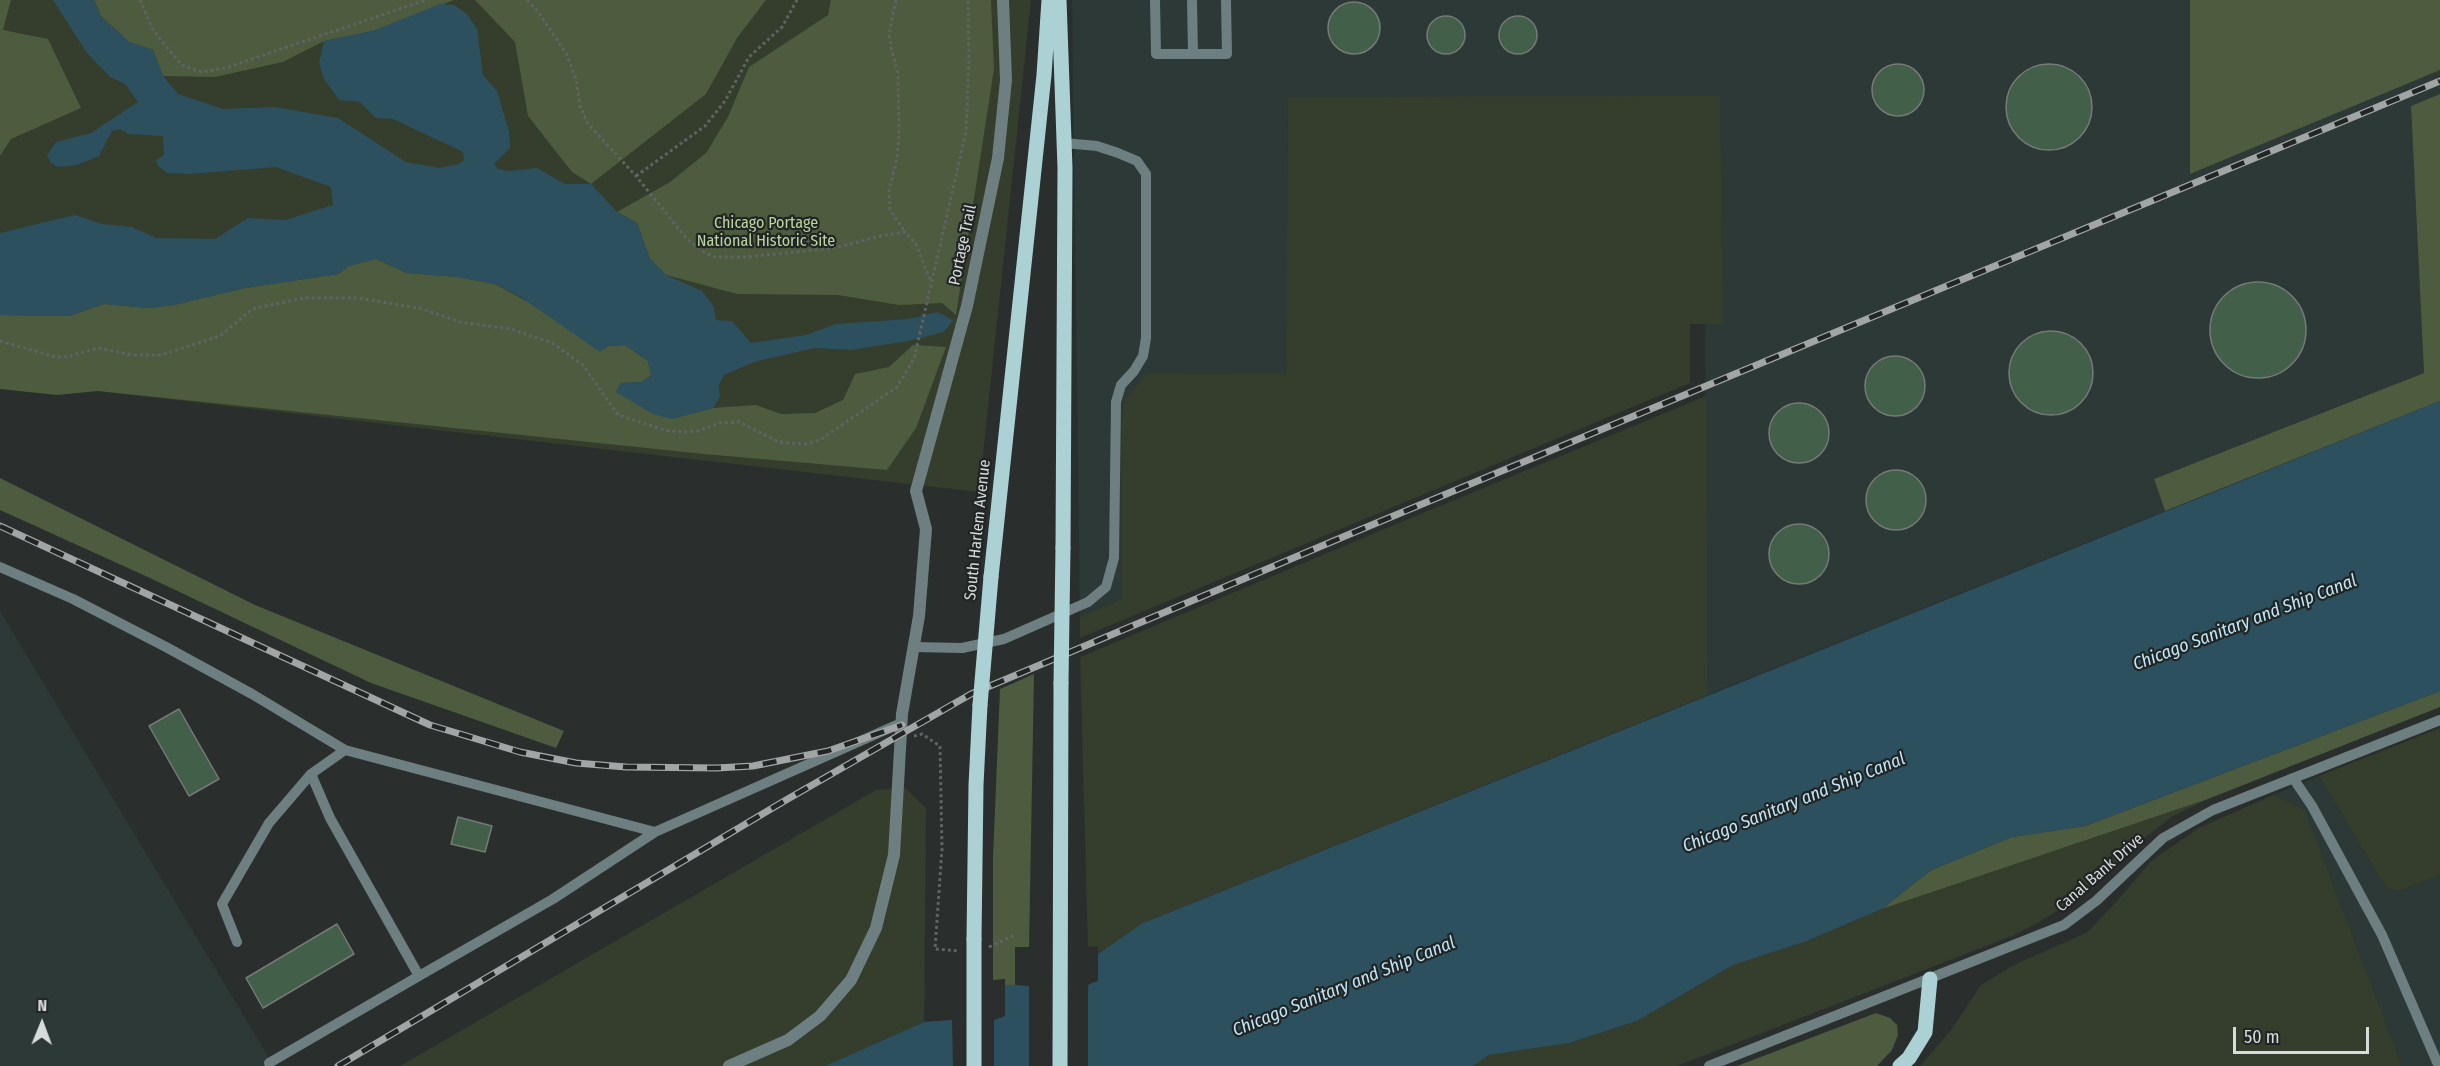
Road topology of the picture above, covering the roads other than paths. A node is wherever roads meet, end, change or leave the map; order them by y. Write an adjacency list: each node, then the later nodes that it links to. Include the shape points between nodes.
1 (1003, 0): 10 (street, Portage Trail, via 1006,80 998,158 967,306 916,491 926,529)
2 (1049, 0): 23 (main road, South Harlem Avenue, bridge, via 981,680 976,784)
3 (1059, 0): 8 (main road)
4 (1155, 0): 7 (lane, via 1156,54)
5 (1192, 0): 7 (lane)
6 (1226, 0): 7 (lane, via 1227,54)
7 (1193, 54)
8 (1064, 144): 10 (lane, via 1118,153 1137,161 1146,174 1146,338 1143,356 1122,385 1116,402 1113,558 1106,587 1088,602 1004,639 962,648); 24 (main road, bridge)
9 (0, 567): 13 (lane, via 166,647)
10 (914, 647): 12 (street)
11 (2440, 720): 15 (lane, Canal Bank Drive)
12 (901, 723): 16 (lane); 22 (street, via 894,855 876,928 851,980 820,1016 788,1040)
13 (345, 750): 14 (lane); 16 (lane)
14 (310, 774): 17 (lane, via 269,823 222,904); 18 (lane, via 330,818)
15 (2293, 778): 19 (lane, Canal Bank Drive, via 2213,810 2163,838 2096,901 2064,925); 20 (lane, via 2382,935)
16 (656, 832): 18 (lane, via 553,899)
17 (237, 942)
18 (419, 976): 21 (lane)
19 (1930, 979): 25 (lane, Canal Bank Drive); 26 (main road, via 1925,1032 1910,1058)
20 (2437, 1062)
21 (269, 1064)
22 (729, 1066)
23 (974, 1066)
24 (1060, 1066)
25 (1709, 1066)
26 (1900, 1066)

